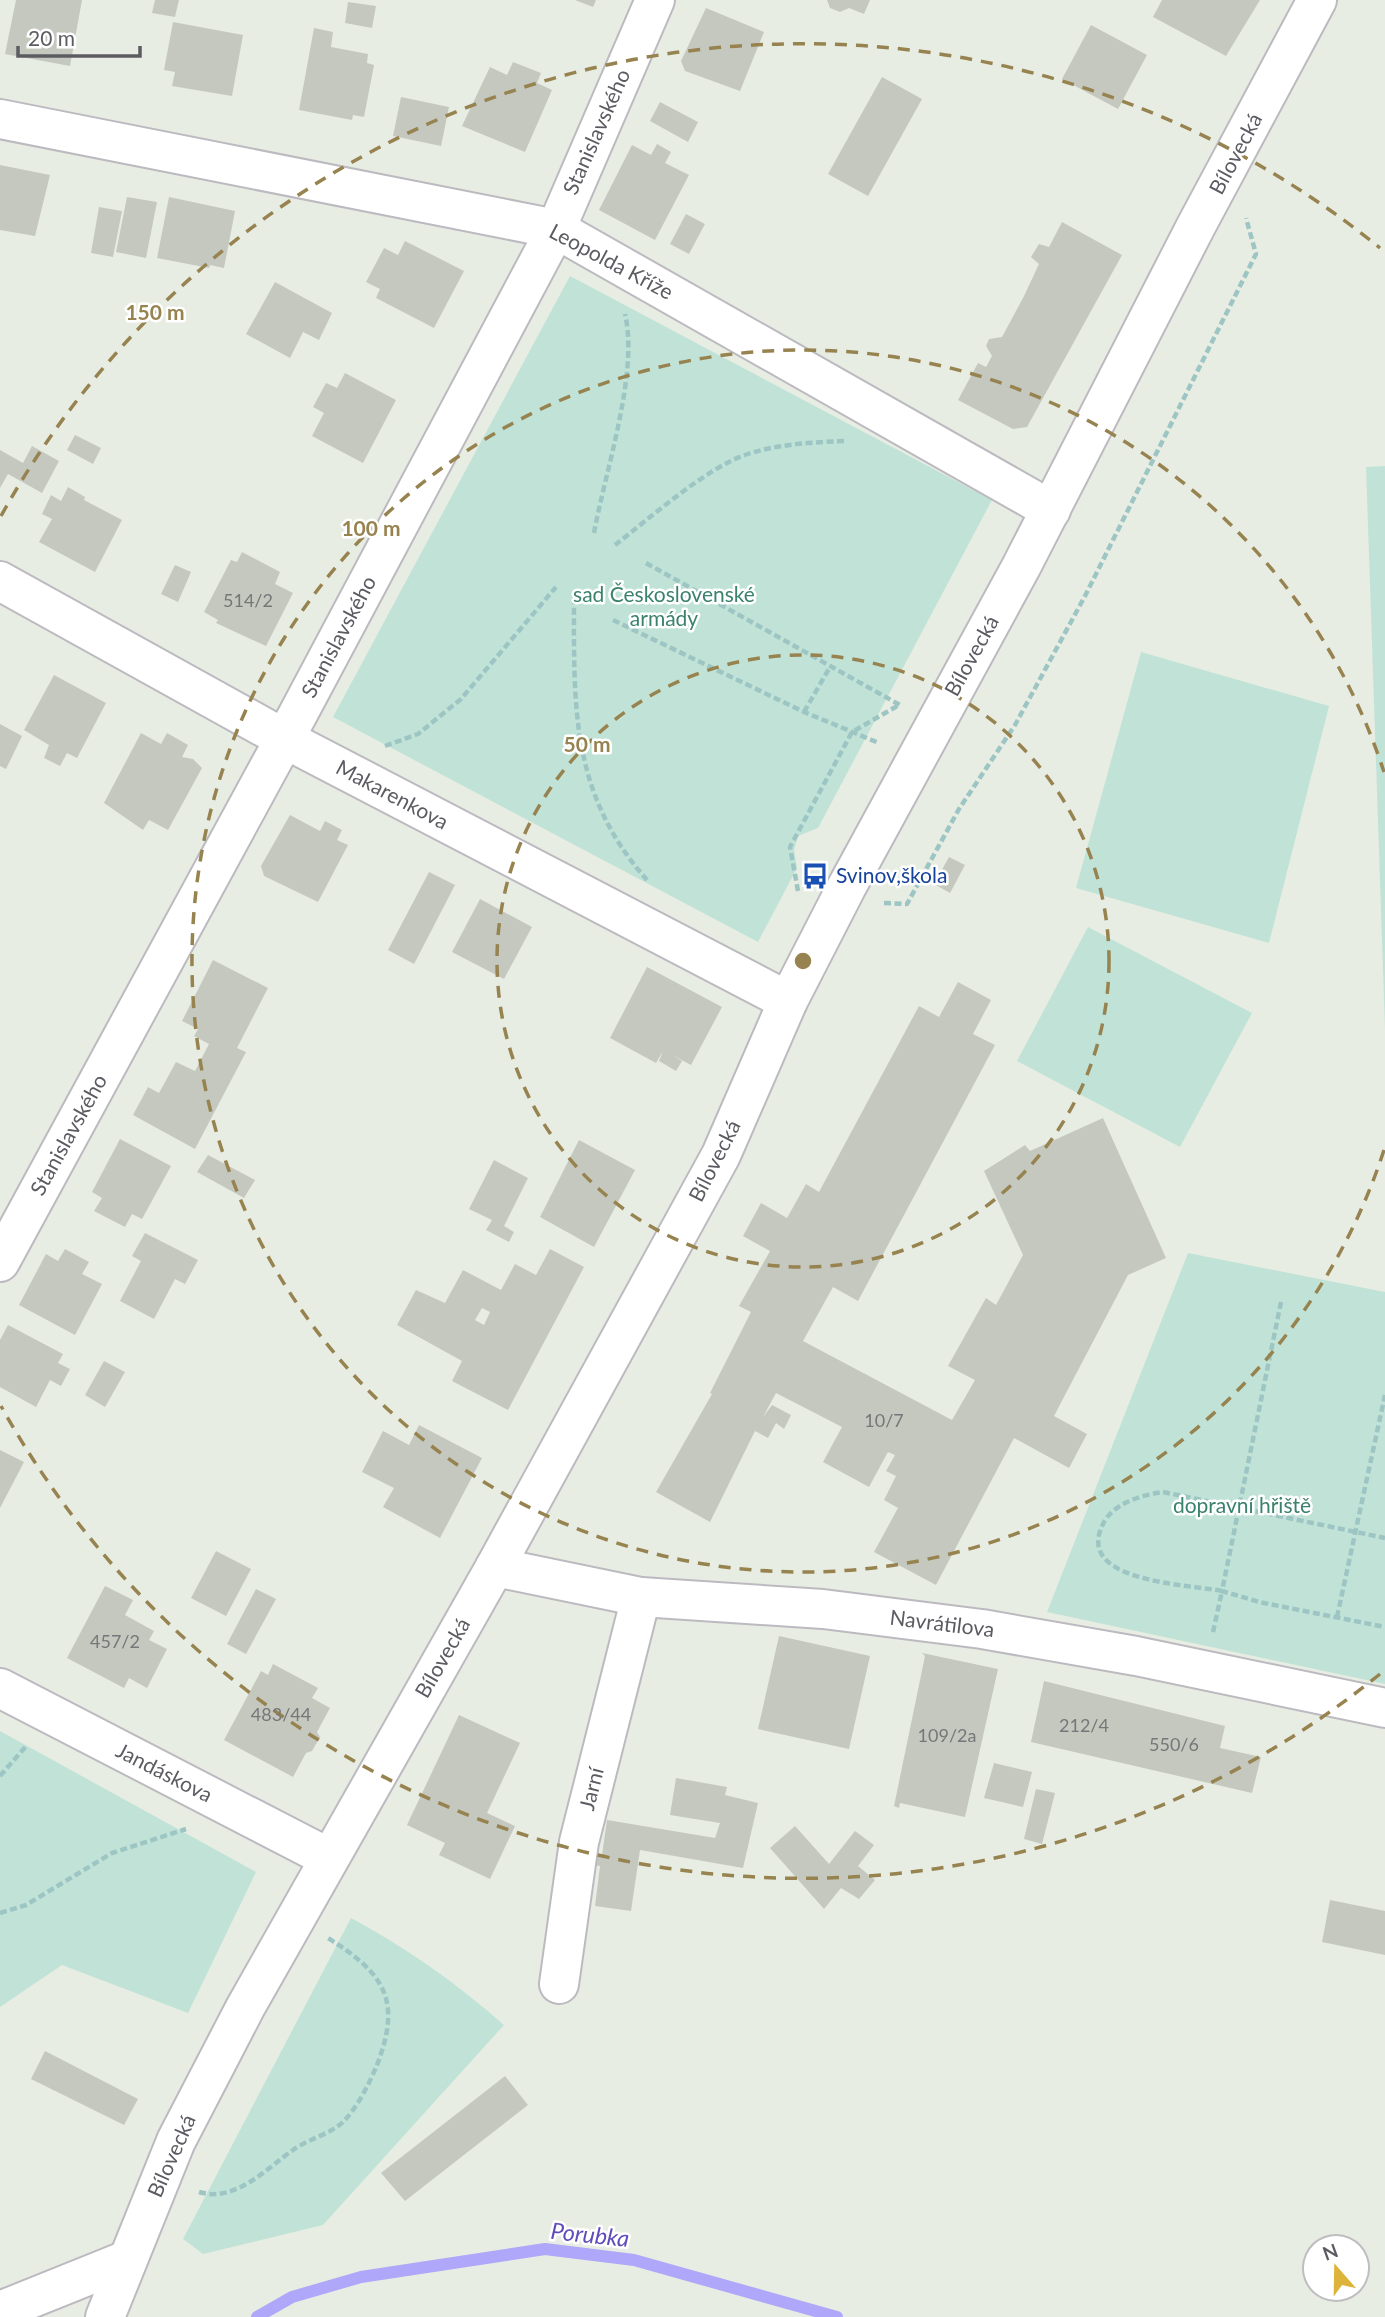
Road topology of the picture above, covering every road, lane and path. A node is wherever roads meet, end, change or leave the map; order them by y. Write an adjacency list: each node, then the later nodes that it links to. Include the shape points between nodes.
1 (655, 0): 5 (street, Stanislavského)
2 (1317, 0): 8 (street, Bílovecká)
3 (0, 119): 5 (street, Leopolda Kříže)
4 (1244, 211): 24 (path, via 1256,254 1085,596 1015,725 959,809 907,904)
5 (555, 229): 8 (street, Leopolda Kříže); 19 (street, Stanislavského)
6 (624, 307): 9 (path, via 628,349 621,418)
7 (856, 441): 10 (path, via 804,443 743,455)
8 (1051, 510): 24 (street, Bílovecká)
9 (594, 533)
10 (615, 545)
11 (646, 563): 16 (path)
12 (0, 581): 19 (street, Makarenkova)
13 (556, 587): 21 (path, via 461,699 418,734)
14 (574, 597): 22 (path, via 576,725 590,787 613,834)
15 (613, 620): 17 (path)
16 (830, 667): 17 (path); 18 (path, via 900,705)
17 (804, 712): 18 (path)
18 (852, 732): 20 (path); 23 (path, via 790,847)
19 (285, 739): 25 (street, Makarenkova); 26 (street, Stanislavského)
20 (879, 743)
21 (382, 747)
22 (651, 884)
23 (799, 897)
24 (841, 898): 25 (street, Bílovecká)
25 (788, 1001): 32 (street, Bílovecká, via 721,1155)
26 (0, 1262)
27 (1281, 1302): 29 (path)
28 (1385, 1395): 30 (path)
29 (1239, 1507): 30 (path); 33 (path); 33 (path, via 1163,1492 1145,1495 1109,1513 1097,1539 1100,1555 1117,1570)
30 (1356, 1532): 31 (path); 35 (path)
31 (1385, 1538)
32 (495, 1567): 34 (street, Navrátilova); 41 (street, Bílovecká)
33 (1222, 1591): 35 (path); 37 (path)
34 (641, 1597): 39 (street, Navrátilova, via 823,1609 982,1629); 44 (street, Jarní, via 579,1842)
35 (1337, 1618): 36 (path)
36 (1385, 1627)
37 (1211, 1641)
38 (0, 1688): 40 (street, Jandáskova)
39 (1385, 1707)
40 (241, 1812): 41 (street, Jandáskova); 42 (path, via 112,1853 26,1905)
41 (329, 1858): 46 (street, Bílovecká, via 176,2141)
42 (0, 1913)
43 (325, 1935): 45 (path, via 373,1973 389,2004 389,2034 371,2081 343,2122 294,2149 256,2178 237,2189 206,2194)
44 (559, 1984)
45 (195, 2191)
46 (127, 2260): 47 (street); 48 (street, Bílovecká)
47 (0, 2311)
48 (105, 2317)

